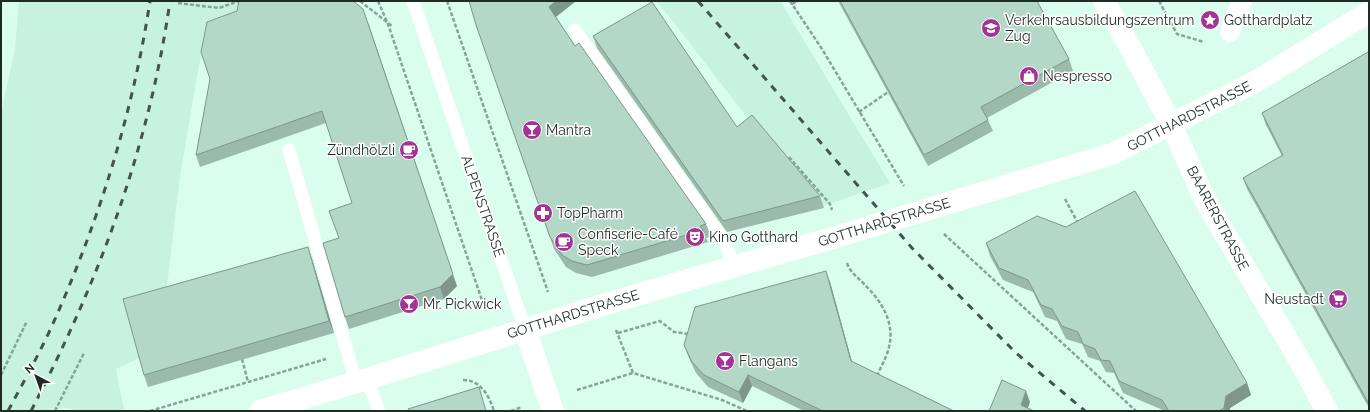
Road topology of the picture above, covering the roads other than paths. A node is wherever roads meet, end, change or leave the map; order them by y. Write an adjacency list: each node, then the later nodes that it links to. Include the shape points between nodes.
1 (413, 1): 10 (lane, ALPENSTRASSE)
2 (1104, 1): 7 (street, BAARERSTRASSE)
3 (1242, 1): 6 (street)
4 (1369, 12): 7 (street, GOTTHARDSTRASSE, via 1255,82)
5 (575, 30): 9 (lane, via 726,244)
6 (1230, 32)
7 (1171, 124): 9 (street, GOTTHARDSTRASSE, via 1112,154); 15 (street, BAARERSTRASSE, via 1205,200)
8 (289, 150): 11 (lane)
9 (733, 266): 10 (street, GOTTHARDSTRASSE)
10 (526, 329): 11 (street, GOTTHARDSTRASSE); 14 (street, ALPENSTRASSE)
11 (362, 381): 12 (street, GOTTHARDSTRASSE); 13 (lane)
12 (260, 411)
13 (379, 411)
14 (552, 411)
15 (1327, 411)

